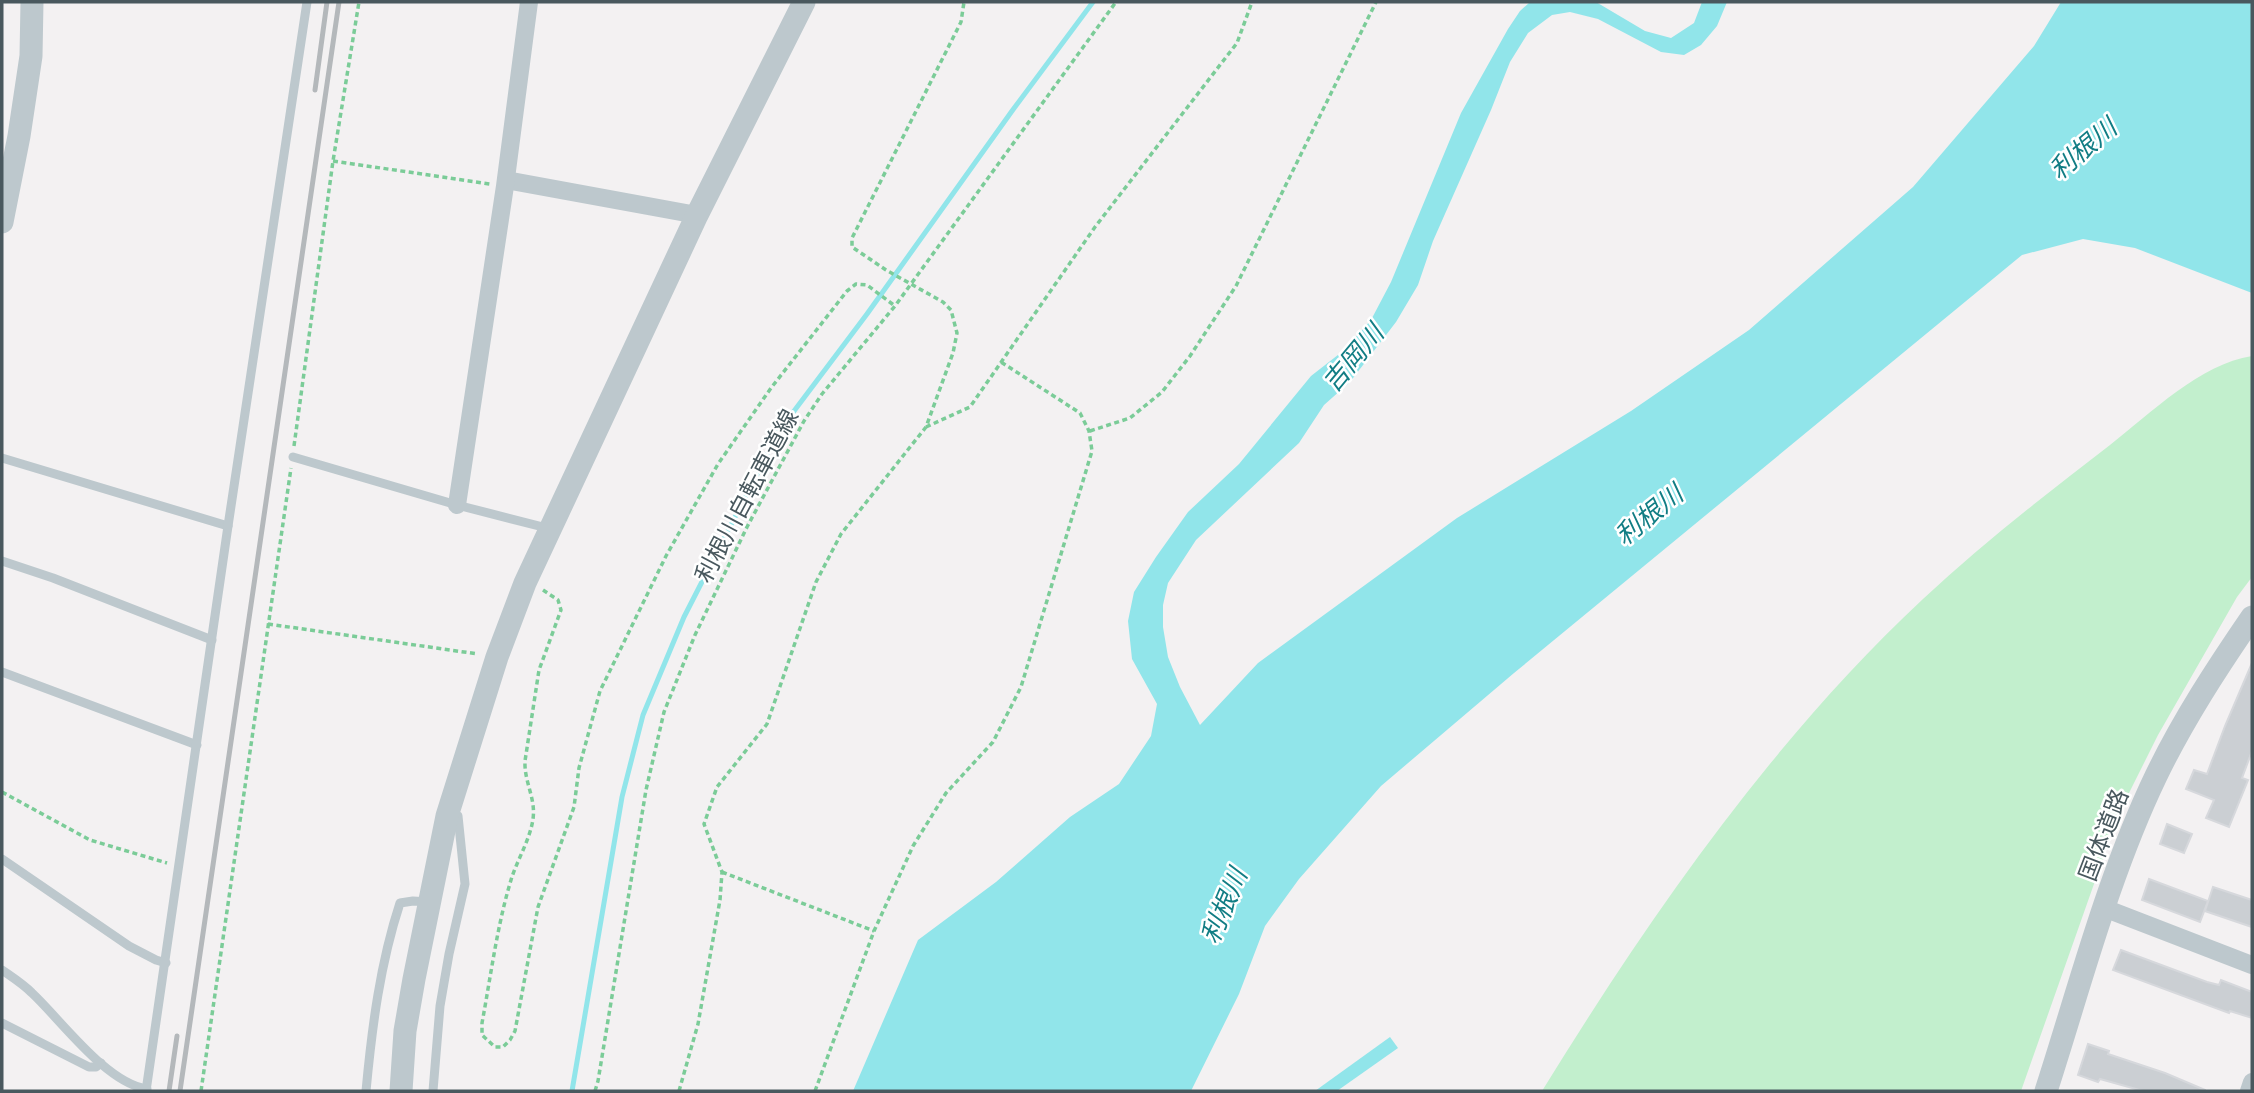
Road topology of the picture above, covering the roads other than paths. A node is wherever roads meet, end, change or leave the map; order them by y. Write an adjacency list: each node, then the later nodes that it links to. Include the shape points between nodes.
1 (32, 2): 7 (street, via 31,56)
2 (307, 2): 11 (lane)
3 (529, 2): 5 (street)
4 (804, 2): 6 (street)
5 (506, 183): 6 (street); 10 (street)
6 (697, 215): 12 (street)
7 (2, 222)
8 (293, 457): 10 (lane)
9 (2, 458): 11 (lane)
10 (457, 505): 12 (lane)
11 (228, 526): 15 (lane)
12 (552, 529): 18 (street, via 497,657)
13 (2, 561): 15 (lane)
14 (2252, 617): 21 (street, 国体道路, via 2206,686 2156,776)
15 (212, 640): 17 (lane)
16 (2, 672): 17 (lane)
17 (197, 745): 22 (lane)
18 (447, 816): 20 (street); 31 (lane, via 458,816 465,884 440,1006)
19 (2, 859): 22 (lane, via 129,946)
20 (429, 902): 29 (lane, via 400,903 390,933 372,1027); 30 (street, via 405,1031)
21 (2104, 908): 23 (street); 32 (street, 国体道路)
22 (166, 963): 28 (lane)
23 (2252, 965)
24 (2, 970): 26 (lane, via 30,991)
25 (2, 1023): 26 (lane, via 89,1067)
26 (101, 1063): 28 (lane, via 129,1084)
27 (2252, 1082): 33 (street)
28 (146, 1090)
29 (366, 1091)
30 (401, 1091)
31 (433, 1091)
32 (2046, 1091)
33 (2249, 1091)

